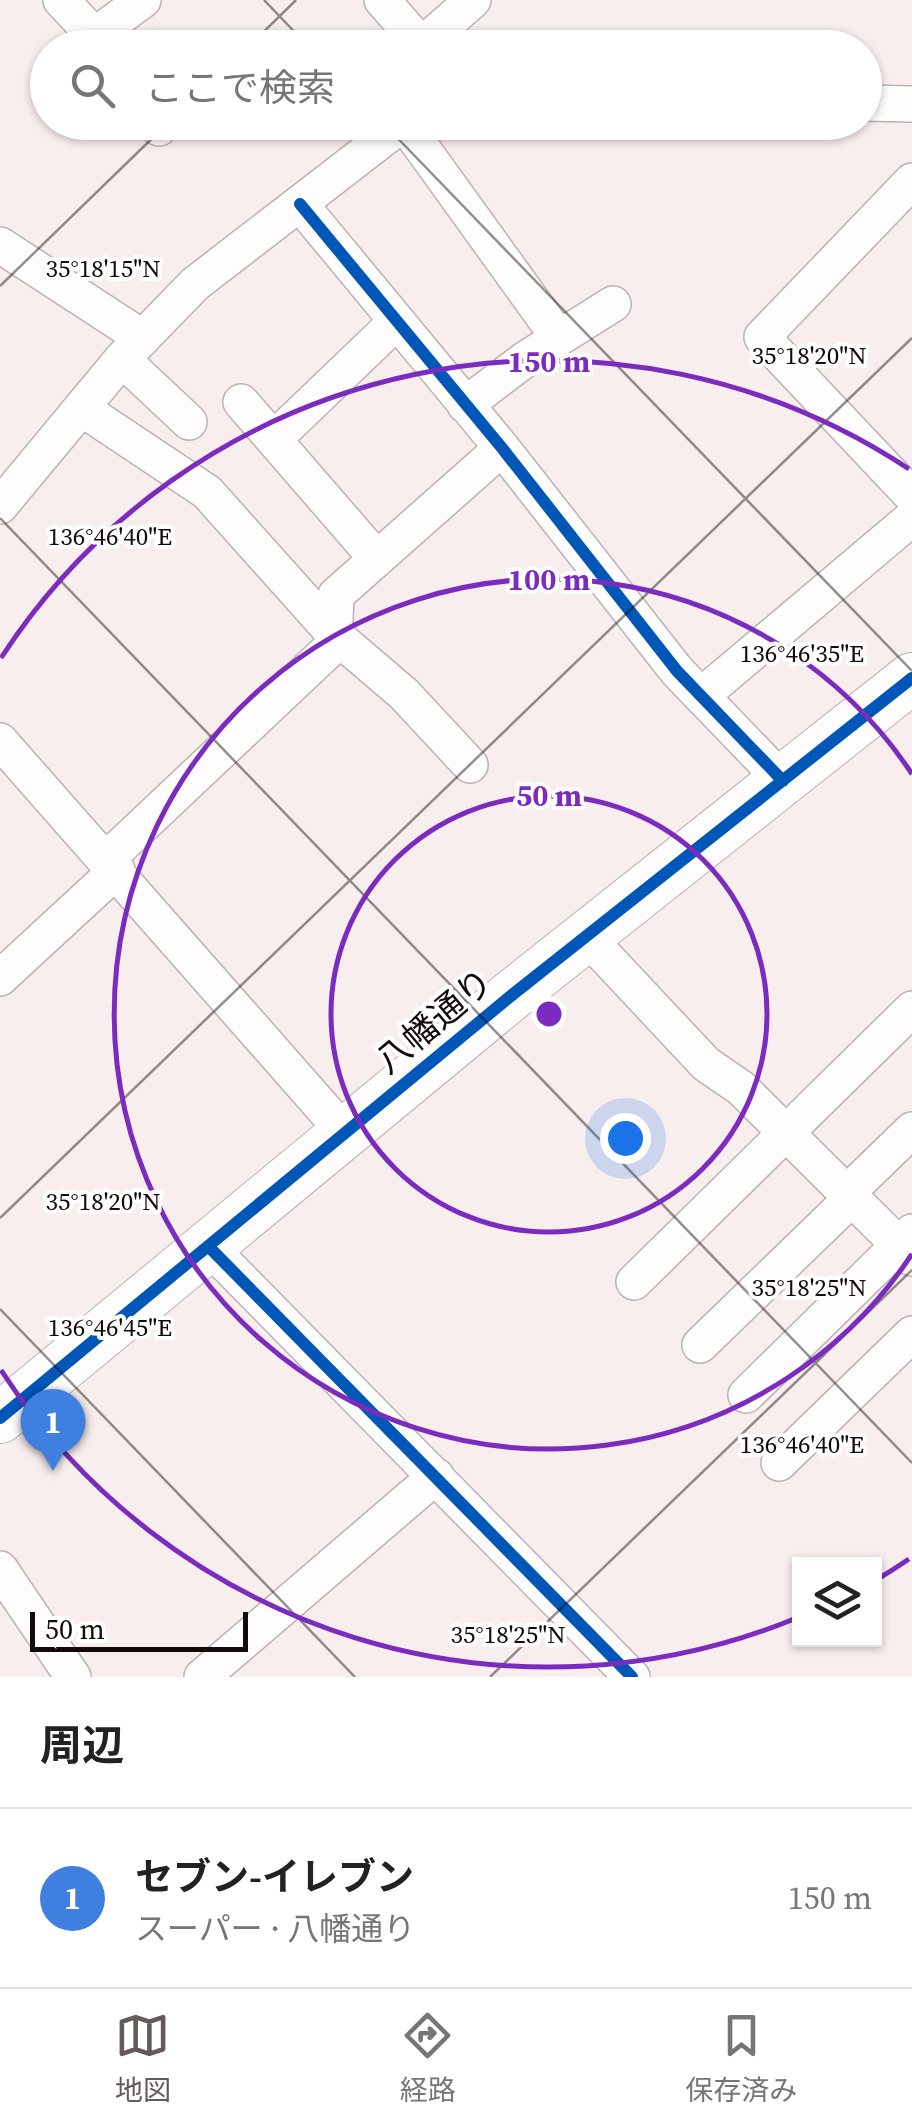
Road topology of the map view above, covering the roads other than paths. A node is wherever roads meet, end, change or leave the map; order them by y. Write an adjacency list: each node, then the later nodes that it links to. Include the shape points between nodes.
1 (61, 0): 5 (street)
2 (143, 0): 6 (street)
3 (382, 0): 7 (street)
4 (473, 0): 8 (street)
5 (90, 30)
6 (112, 30)
7 (409, 30)
8 (441, 30)
9 (882, 103): 10 (street)
10 (912, 104)
11 (382, 140): 14 (street)
12 (416, 140): 18 (street)
13 (912, 180): 26 (street, via 762,337)
14 (300, 204): 17 (street); 19 (street, via 196,284)
15 (0, 245): 19 (street)
16 (614, 304): 18 (street)
17 (396, 322): 21 (street); 24 (street)
18 (559, 338): 21 (street)
19 (132, 348): 22 (street); 23 (street)
20 (240, 402): 24 (street)
21 (465, 405): 25 (street)
22 (81, 408): 27 (street); 30 (street, via 208,492)
23 (190, 422)
24 (274, 438): 29 (street)
25 (502, 448): 29 (street); 32 (street)
26 (912, 496)
27 (0, 506)
28 (912, 518): 32 (street)
29 (376, 559): 30 (street, via 336,595)
30 (335, 636): 34 (street, via 404,694); 36 (street, via 334,645 224,746)
31 (912, 678): 35 (street, 八幡通り)
32 (701, 696): 35 (street)
33 (0, 741): 36 (street)
34 (470, 765)
35 (782, 781): 37 (street, 八幡通り)
36 (112, 864): 38 (street); 41 (street)
37 (586, 936): 41 (street, 八幡通り); 42 (street, via 706,1064)
38 (0, 978)
39 (912, 1009): 42 (street)
40 (912, 1130): 43 (street)
41 (345, 1134): 45 (street, 八幡通り)
42 (787, 1134): 43 (street); 46 (street)
43 (849, 1196): 44 (street); 48 (street)
44 (908, 1245): 49 (street)
45 (210, 1248): 50 (street, 八幡通り); 52 (street)
46 (634, 1282)
47 (912, 1334): 51 (street)
48 (700, 1344)
49 (746, 1394)
50 (2, 1413)
51 (779, 1462)
52 (436, 1476): 55 (street); 56 (street)
53 (0, 1569): 54 (street)
54 (73, 1677)
55 (202, 1677)
56 (632, 1677)

